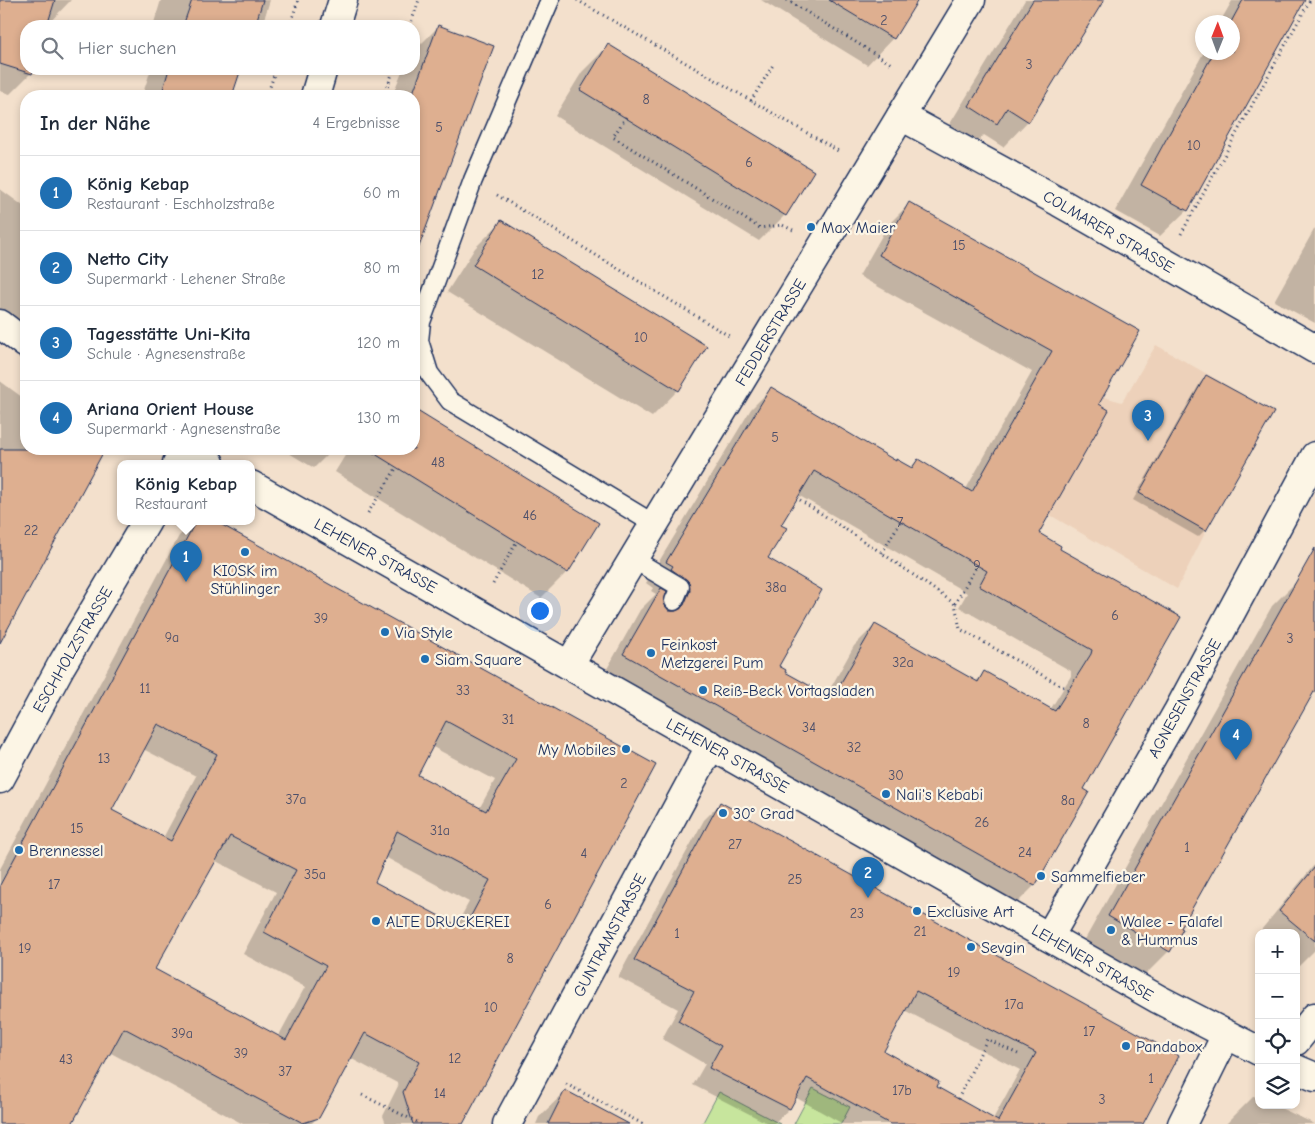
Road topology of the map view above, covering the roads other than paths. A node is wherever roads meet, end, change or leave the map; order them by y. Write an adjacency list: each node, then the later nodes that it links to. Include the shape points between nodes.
1 (343, 0): 4 (street)
2 (550, 0): 8 (lane, via 473,180)
3 (971, 0): 7 (street, FEDDERSTRASSE)
4 (338, 20)
5 (321, 75): 6 (street)
6 (317, 90)
7 (901, 116): 12 (street, COLMARER STRASSE, via 1060,202); 17 (street, FEDDERSTRASSE)
8 (420, 322)
9 (0, 324): 10 (street)
10 (20, 339)
11 (420, 344): 17 (lane, via 430,373 450,400)
12 (1315, 349)
13 (188, 455): 15 (street)
14 (1315, 456): 24 (street, AGNESENSTRASSE, via 1177,713)
15 (202, 460)
16 (255, 487): 21 (street, LEHENER STRASSE)
17 (654, 524): 19 (street, FEDDERSTRASSE)
18 (145, 525): 23 (street, ESCHHOLZSTRASSE, via 61,666)
19 (634, 559): 20 (lane, via 680,587); 21 (street, FEDDERSTRASSE)
20 (674, 601)
21 (570, 665): 22 (street, LEHENER STRASSE)
22 (711, 745): 24 (street, LEHENER STRASSE); 31 (street, GUNTRAMSTRASSE)
23 (0, 779)
24 (1050, 937): 26 (street, LEHENER STRASSE)
25 (1315, 1017): 27 (street)
26 (1226, 1035): 28 (street, LEHENER STRASSE); 32 (street)
27 (1300, 1036)
28 (1255, 1050)
29 (1300, 1071): 30 (street)
30 (1315, 1077)
31 (507, 1124)
32 (1182, 1124)

